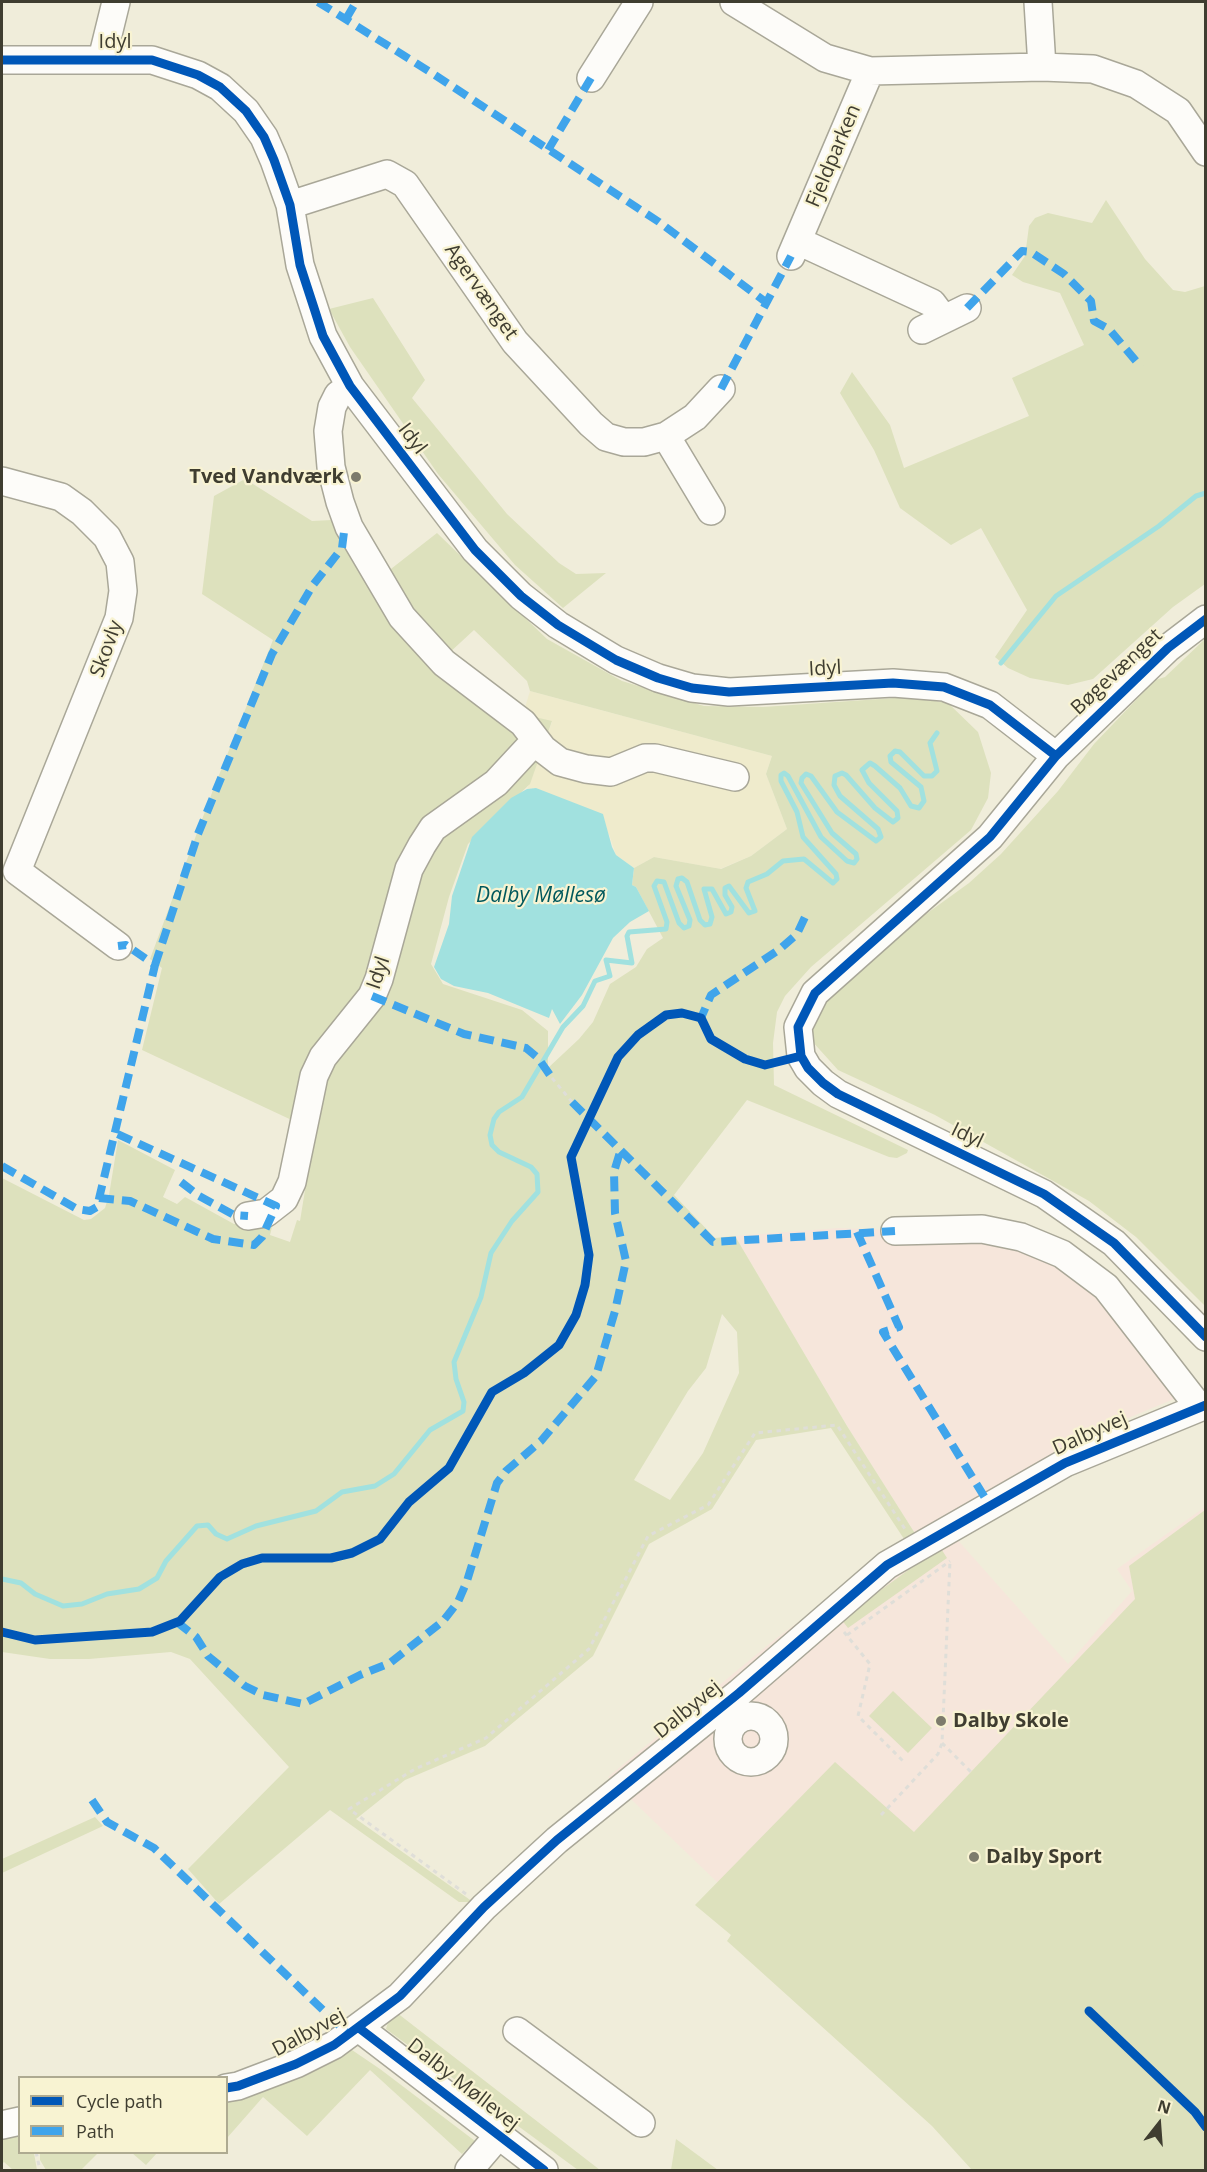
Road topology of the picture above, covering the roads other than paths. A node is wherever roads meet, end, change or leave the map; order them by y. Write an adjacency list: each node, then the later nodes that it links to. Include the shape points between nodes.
1 (116, 2): 5 (street)
2 (639, 2): 9 (street)
3 (734, 2): 8 (street, via 825,58)
4 (1038, 2): 7 (street)
5 (102, 59): 6 (street, Idyl); 11 (street, Idyl, via 152,60 198,75 220,87 246,111 264,136)
6 (2, 60)
7 (1042, 67): 8 (street); 10 (street, via 1093,69 1136,84 1178,111)
8 (870, 71): 12 (street, Fjeldparken, via 794,249 932,303)
9 (591, 78)
10 (1206, 152)
11 (290, 205): 13 (street, Idyl, via 300,265 314,308); 15 (street, Agervænget, via 387,174 405,184 515,342 591,424 606,437 624,442)
12 (944, 319)
13 (350, 386): 19 (street, via 338,395 332,407 328,431 331,467 349,527 402,617 444,663 523,723); 20 (street, Idyl, via 475,550 521,596 558,625 616,660 692,688 729,692 894,683 944,687 990,705)
14 (722, 389): 15 (street, Agervænget, via 695,417)
15 (666, 436): 17 (street)
16 (2, 481): 22 (street, Skovly, via 61,497 82,512 107,537 120,562 123,591 119,618)
17 (710, 512)
18 (1206, 619): 20 (street, Bøgevænget, via 1168,648)
19 (536, 741): 21 (street, via 560,762 586,769 611,772 645,758 655,758); 24 (street, Idyl, via 496,783 433,828 422,845 409,869 372,996 328,1050 314,1076 292,1182 284,1199 266,1214)
20 (1056, 756): 26 (street, Idyl, via 990,837 815,993 798,1027 801,1056 808,1068 838,1094 1044,1194 1114,1243)
21 (735, 777)
22 (9, 865): 23 (street, Skovly)
23 (118, 946)
24 (248, 1216)
25 (895, 1231): 27 (street, Dalbyvej, via 982,1228 1021,1237 1062,1254 1106,1287)
26 (1206, 1337)
27 (1202, 1406): 28 (street, Dalbyvej, via 1065,1463 887,1565 830,1614 731,1713 557,1840 484,1907 400,1996)
28 (359, 2028): 30 (street, Dalbyvej, via 296,2064); 34 (street, Dalby Møllevej)
29 (517, 2031): 32 (street)
30 (228, 2088)
31 (18, 2121): 33 (street)
32 (641, 2123)
33 (2, 2125)
34 (498, 2136): 35 (street, Dalby Møllevej); 36 (street, Dalby Møllevej)
35 (469, 2170)
36 (544, 2170)

